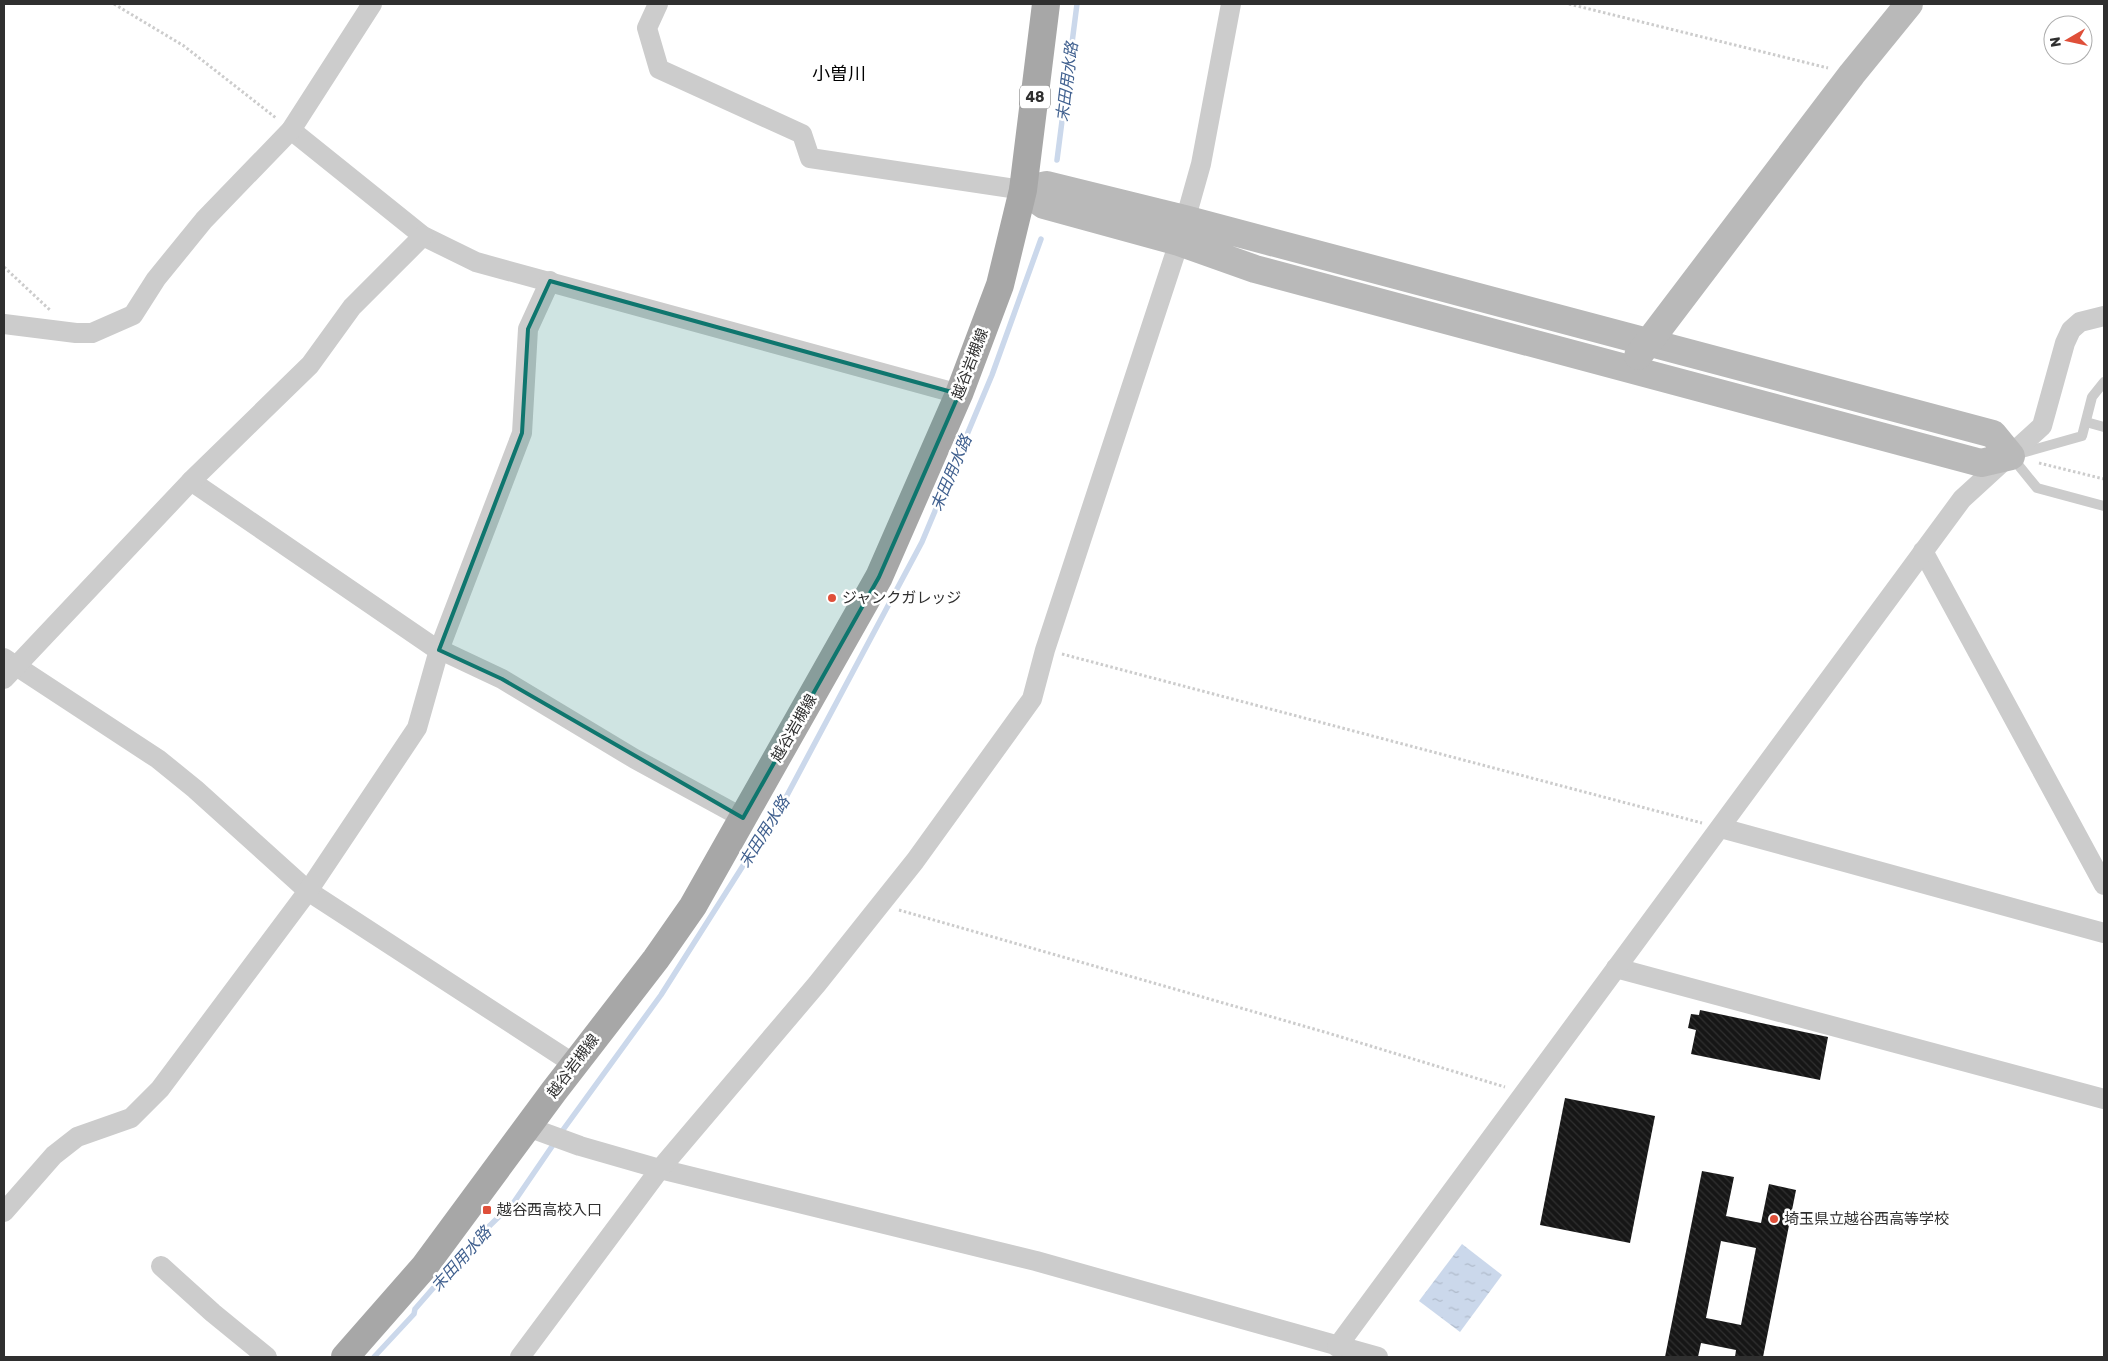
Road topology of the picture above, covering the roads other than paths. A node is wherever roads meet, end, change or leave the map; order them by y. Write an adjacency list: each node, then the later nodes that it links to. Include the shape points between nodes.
1 (372, 4): 6 (street)
2 (658, 4): 7 (street, via 647,28 659,69 802,134 810,158)
3 (1046, 4): 7 (main road, 越谷岩槻線 / 48)
4 (1230, 4): 8 (street, via 1201,164)
5 (1909, 4): 13 (street)
6 (291, 130): 9 (street); 12 (street, via 204,220 156,279 133,315 92,333)
7 (1023, 190): 8 (street, via 1044,205); 16 (main road, 越谷岩槻線 / 48, via 1000,285)
8 (1182, 231): 13 (street); 14 (street, via 1255,269); 34 (street, via 1045,650 1032,700 915,861 817,984)
9 (423, 236): 10 (street, via 476,262); 20 (street, via 352,307 310,365)
10 (550, 281): 16 (street); 23 (street, via 528,329 522,433)
11 (2104, 316): 19 (street, via 2080,322 2072,330 2065,344 2042,426)
12 (4, 324)
13 (1648, 343): 14 (street); 19 (street, via 1994,434)
14 (1629, 368): 19 (street, via 1981,463)
15 (2104, 382): 17 (lane, via 2092,397)
16 (959, 394): 25 (main road, 越谷岩槻線 / 48, via 879,577)
17 (2086, 422): 18 (lane); 19 (lane, via 2082,436)
18 (2104, 427)
19 (2011, 456): 21 (lane, via 2037,488); 22 (street, via 1962,499)
20 (191, 481): 23 (street); 24 (street)
21 (2104, 506)
22 (1923, 551): 26 (street); 27 (street)
23 (439, 650): 25 (street, via 502,679 635,759); 28 (street, via 417,728)
24 (8, 667): 28 (street, via 158,759)
25 (743, 818): 31 (main road, 越谷岩槻線 / 48, via 693,906)
26 (1721, 828): 29 (street); 30 (street)
27 (2104, 885)
28 (308, 891): 31 (street); 35 (street, via 160,1089 131,1118 77,1137 54,1155)
29 (2104, 933)
30 (1616, 968): 32 (street); 37 (street)
31 (574, 1064): 33 (main road, 越谷岩槻線 / 48)
32 (2104, 1099)
33 (548, 1135): 34 (street); 39 (main road, 越谷岩槻線 / 48)
34 (660, 1168): 37 (street, via 1036,1261); 40 (street)
35 (4, 1212)
36 (161, 1266): 38 (street)
37 (1337, 1347): 41 (street)
38 (267, 1357)
39 (345, 1357)
40 (520, 1357)
41 (1378, 1357)

